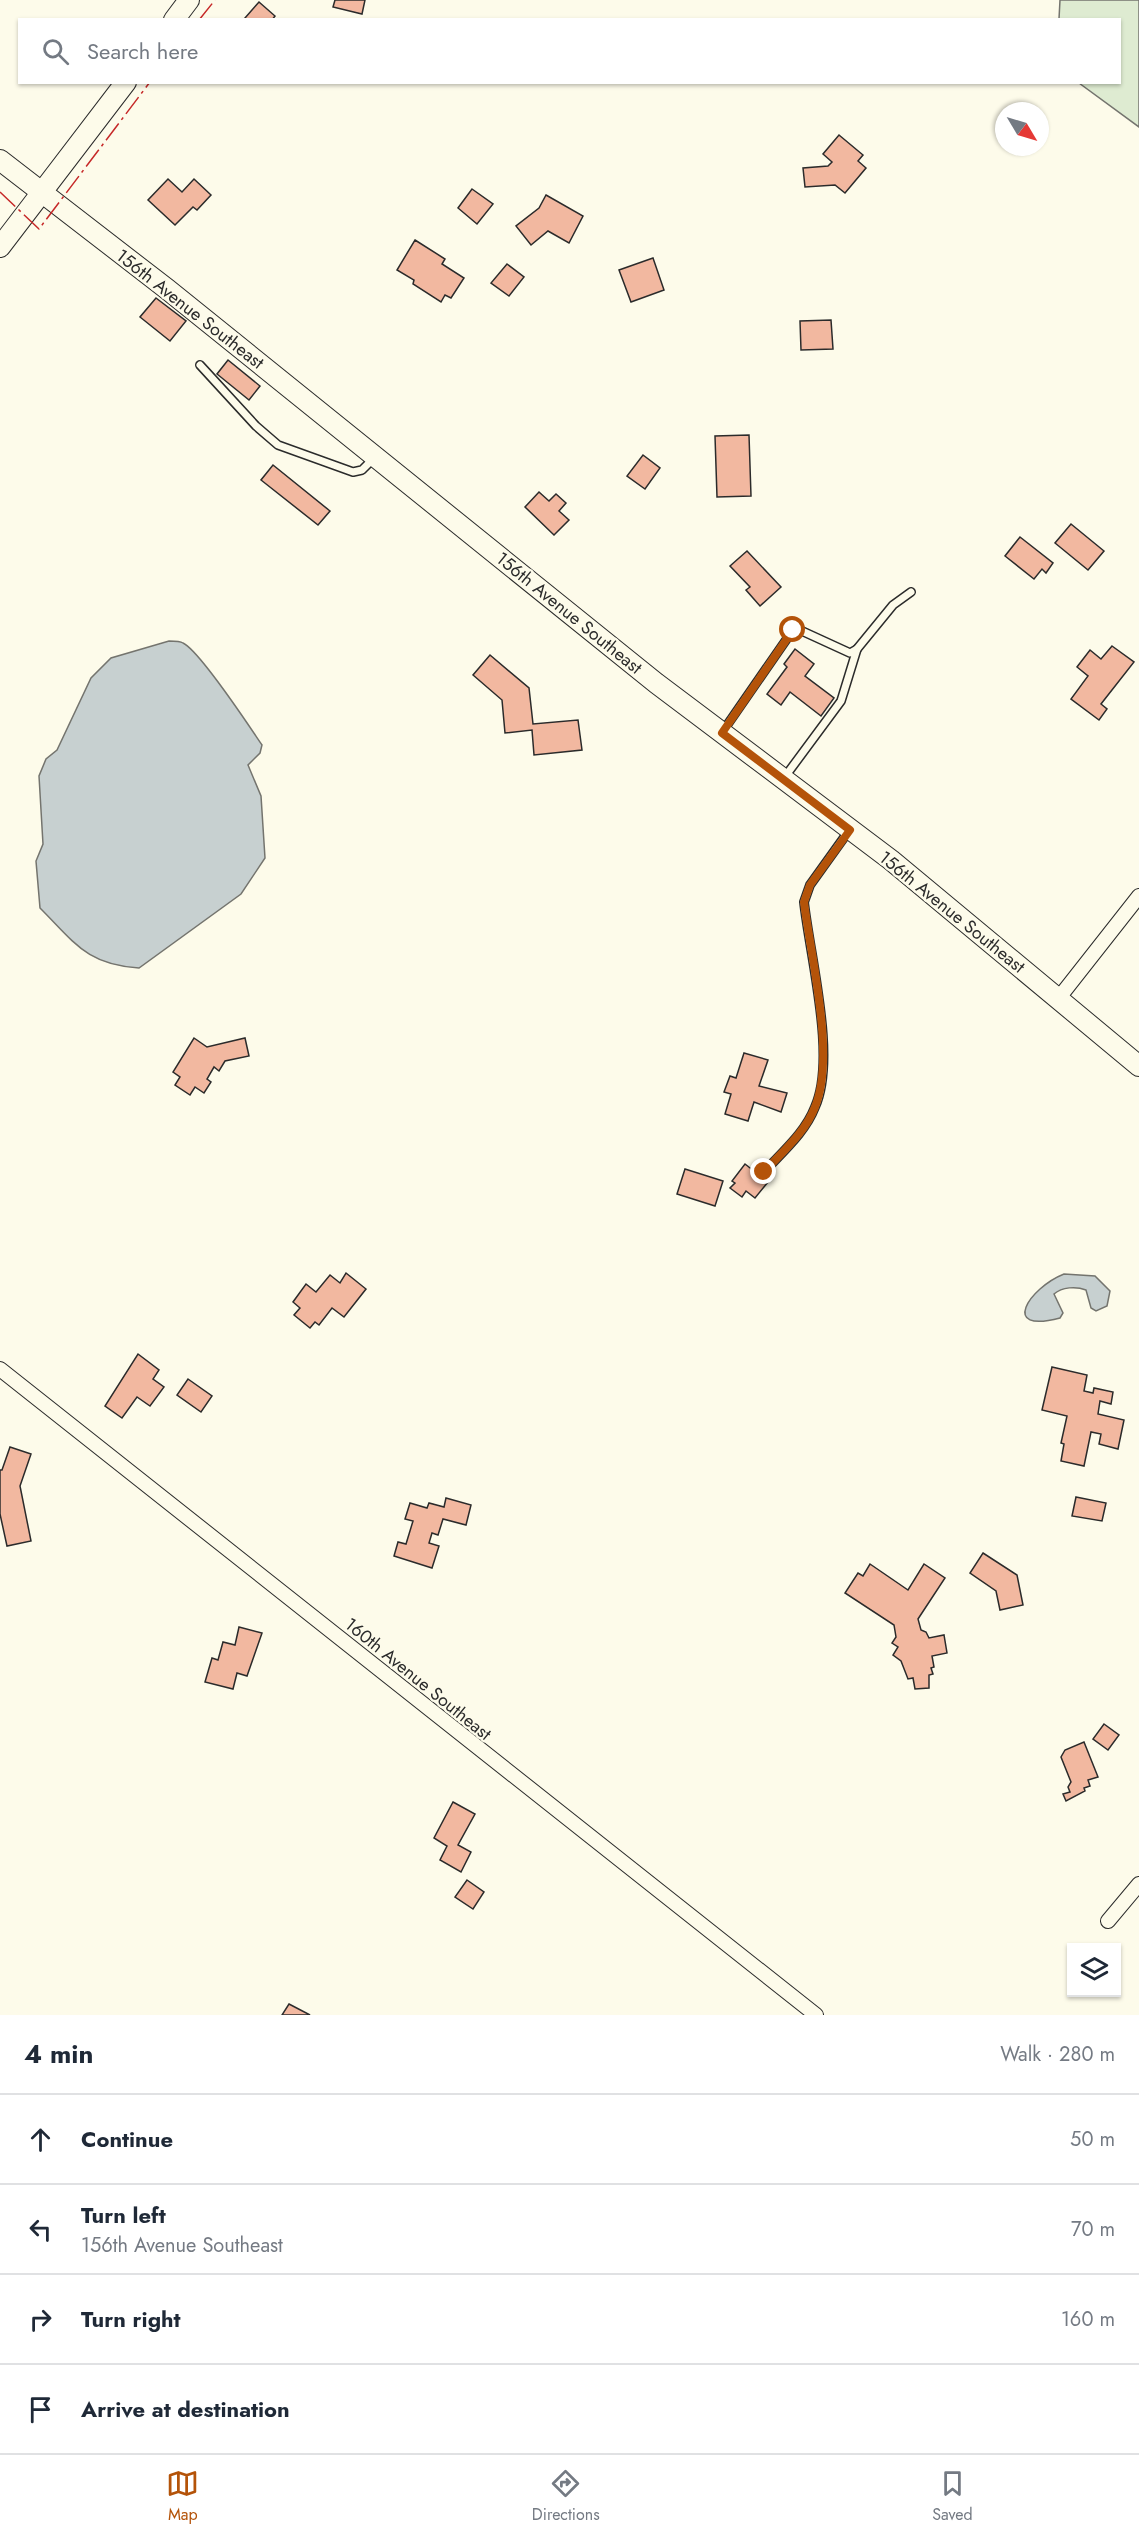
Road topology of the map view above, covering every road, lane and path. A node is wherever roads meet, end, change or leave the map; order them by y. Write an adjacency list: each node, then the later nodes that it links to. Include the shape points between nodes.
1 (189, 0): 2 (street)
2 (176, 18)
3 (124, 84): 5 (street)
4 (0, 160): 5 (street, 156th Avenue Southeast)
5 (42, 193): 6 (street); 8 (street, 156th Avenue Southeast)
6 (0, 247)
7 (200, 365): 8 (lane, via 255,426 278,445 353,472 362,470)
8 (374, 457): 11 (street, 156th Avenue Southeast)
9 (911, 592): 10 (lane, via 893,605)
10 (857, 649): 11 (lane, via 850,653 793,630); 12 (lane, via 841,701)
11 (722, 733): 12 (street, 156th Avenue Southeast)
12 (783, 779): 13 (street, 156th Avenue Southeast)
13 (850, 830): 15 (street, 156th Avenue Southeast); 17 (lane, via 810,885 804,902 820,1022 823,1083 816,1107 801,1131)
14 (1139, 896): 15 (street)
15 (1058, 999): 16 (street, 156th Avenue Southeast)
16 (1139, 1066)
17 (764, 1172)
18 (0, 1369): 21 (street, 160th Avenue Southeast)
19 (1139, 1884): 20 (street)
20 (1107, 1921)
21 (816, 2015)

